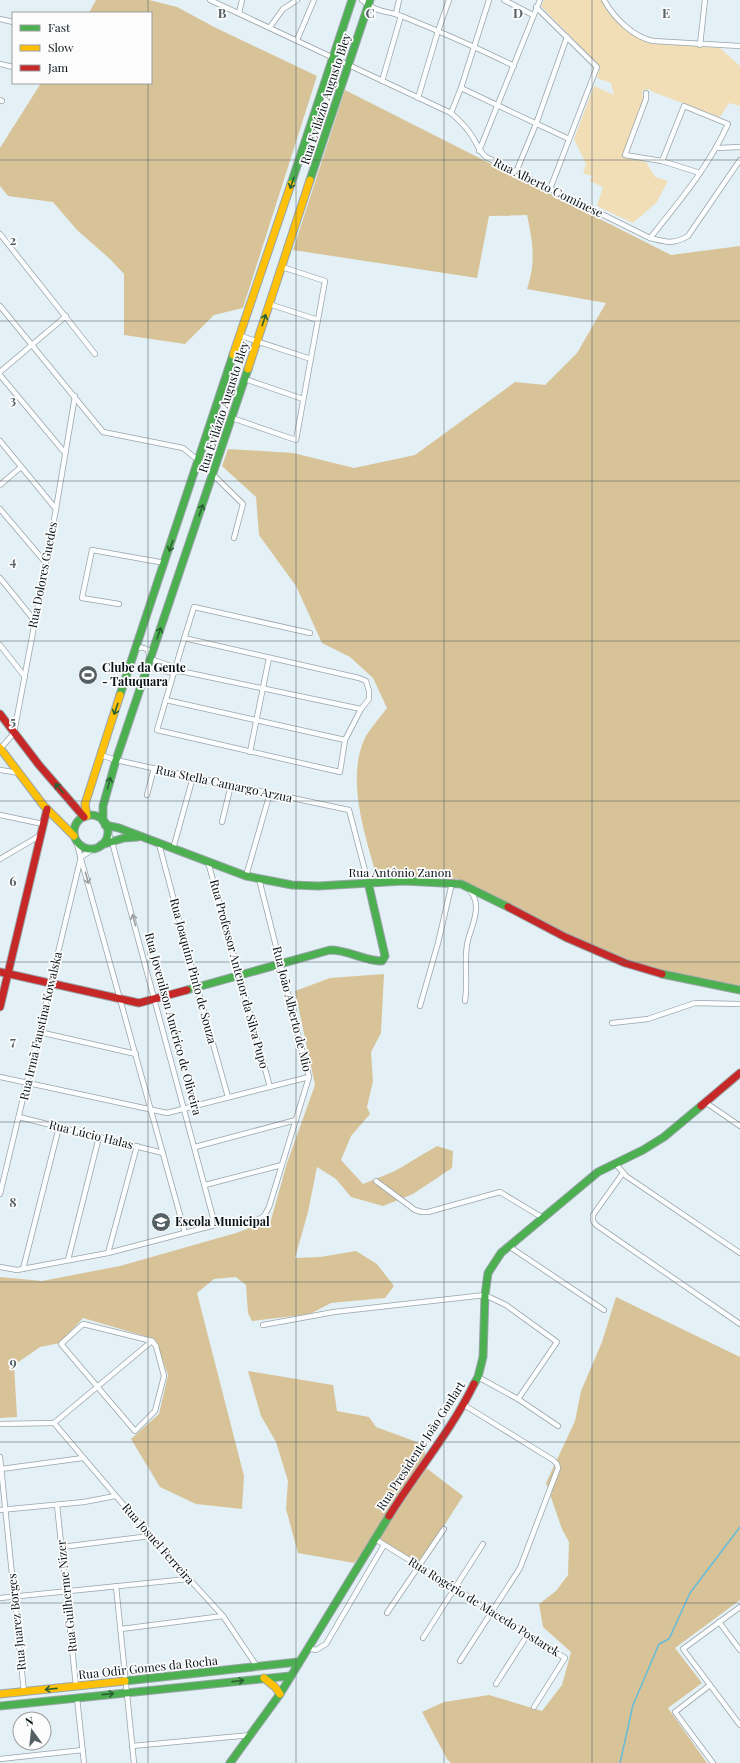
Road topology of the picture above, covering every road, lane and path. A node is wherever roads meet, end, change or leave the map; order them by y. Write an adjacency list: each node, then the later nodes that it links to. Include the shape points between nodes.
1 (210, 0): 16 (street, Rua Alberto Cominese)
2 (242, 0): 16 (street)
3 (296, 0): 21 (street, via 283,9)
4 (314, 0): 24 (street)
5 (352, 0): 28 (street, Rua Evilázio Augusto Bley)
6 (362, 0): 14 (street)
7 (399, 0): 18 (street)
8 (449, 0): 22 (street)
9 (489, 0): 27 (street)
10 (504, 0): 17 (street)
11 (540, 0): 15 (street)
12 (604, 0): 25 (street, via 616,17 644,39)
13 (705, 0): 25 (street)
14 (369, 3): 18 (street, via 374,10); 30 (street, Rua Evilázio Augusto Bley)
15 (536, 7): 17 (street); 23 (street)
16 (239, 12): 21 (street, Rua Alberto Cominese)
17 (533, 14): 31 (street)
18 (399, 15): 22 (street); 33 (street)
19 (0, 19): 20 (street)
20 (12, 22)
21 (270, 27): 24 (street, Rua Alberto Cominese)
22 (438, 31): 27 (street); 36 (street)
23 (567, 37): 39 (street); 40 (street, via 597,67)
24 (297, 40): 28 (street, Rua Alberto Cominese)
25 (700, 44): 26 (street)
26 (740, 46)
27 (475, 47): 31 (street); 34 (street)
28 (334, 57): 30 (street, Rua Alberto Cominese); 56 (street, Rua Evilázio Augusto Bley, one-way to 56)
29 (0, 64): 32 (street)
30 (349, 66): 33 (street, Rua Alberto Cominese); 51 (street, Rua Evilázio Augusto Bley)
31 (514, 66): 37 (street)
32 (12, 67)
33 (382, 81): 36 (street, Rua Alberto Cominese)
34 (461, 88): 37 (street); 38 (street)
35 (646, 93): 45 (street, via 625,155)
36 (418, 98): 38 (street, Rua Alberto Cominese)
37 (497, 106): 39 (street); 43 (street)
38 (451, 113): 43 (street, Rua Alberto Cominese, via 463,124)
39 (536, 124): 40 (street); 46 (street)
40 (569, 139): 48 (street)
41 (717, 148): 42 (street); 45 (street, via 728,124 684,106); 47 (street)
42 (740, 148)
43 (479, 151): 46 (street, Rua Alberto Cominese, via 486,158)
44 (740, 160): 50 (street, Rua Alberto Cominese, via 688,236 669,243)
45 (662, 161): 47 (street)
46 (516, 172): 48 (street, Rua Alberto Cominese)
47 (700, 173): 50 (street)
48 (550, 189): 50 (street, Rua Alberto Cominese)
49 (0, 234): 54 (street)
50 (650, 238)
51 (282, 267): 52 (street, Rua Evilázio Augusto Bley); 55 (street, via 325,281)
52 (269, 304): 55 (street); 57 (street, Rua Evilázio Augusto Bley, one-way to 52)
53 (1, 310): 58 (street)
54 (66, 316): 58 (street); 59 (street)
55 (318, 320): 60 (street)
56 (241, 336): 57 (street); 69 (street, Rua Evilázio Augusto Bley)
57 (257, 341): 60 (street); 63 (street, Rua Evilázio Augusto Bley)
58 (32, 346): 61 (street); 64 (street)
59 (95, 354)
60 (311, 359): 65 (street)
61 (0, 372)
62 (0, 375): 68 (street)
63 (245, 379): 65 (street); 66 (street, Rua Evilázio Augusto Bley)
64 (74, 396): 68 (street, Rua Dolores Guedes); 69 (street, via 103,432 183,448)
65 (304, 399): 66 (street, via 296,440)
66 (232, 418): 71 (street, Rua Evilázio Augusto Bley)
67 (0, 441): 70 (street)
68 (65, 453): 74 (street, Rua Dolores Guedes)
69 (199, 461): 71 (street); 77 (street, Rua Evilázio Augusto Bley, one-way to 77)
70 (21, 467): 72 (street); 74 (street)
71 (213, 474): 75 (street, via 243,504); 86 (street, Rua Evilázio Augusto Bley, one-way to 71)
72 (0, 484)
73 (0, 509): 76 (street)
74 (56, 509): 76 (street, Rua Dolores Guedes)
75 (234, 538)
76 (45, 562): 80 (street, Rua Dolores Guedes)
77 (165, 563): 79 (street, via 92,550 82,598); 84 (street, Rua Evilázio Augusto Bley)
78 (0, 578): 80 (street)
79 (119, 604)
80 (34, 620): 91 (street, Rua Dolores Guedes)
81 (310, 633): 82 (street, via 194,607)
82 (184, 638): 85 (street); 88 (street)
83 (0, 646): 91 (street)
84 (136, 649): 86 (street, via 140,647 148,650); 101 (street, Rua Evilázio Augusto Bley, one-way to 101)
85 (269, 658): 92 (street); 94 (street, via 366,681 369,699)
86 (150, 659): 87 (street, Rua Evilázio Augusto Bley); 88 (street)
87 (147, 667): 90 (street); 102 (street, Rua Evilázio Augusto Bley)
88 (176, 667): 89 (street); 90 (street)
89 (180, 672): 90 (street); 92 (street)
90 (174, 673): 93 (street)
91 (25, 677): 97 (street, Rua Dolores Guedes)
92 (263, 689): 94 (street); 96 (street)
93 (166, 700): 96 (street); 100 (street, via 156,730)
94 (361, 709): 98 (street)
95 (0, 714): 97 (street)
96 (257, 720): 98 (street); 100 (street)
97 (14, 733): 99 (street, Rua Dolores Guedes); 111 (street, one-way to 97)
98 (345, 740): 100 (street, via 340,772)
99 (0, 749): 105 (street)
100 (250, 752)
101 (100, 755): 102 (street, Rua Stella Camargo Arzua); 110 (street, Rua Evilázio Augusto Bley)
102 (116, 760): 103 (street, Rua Stella Camargo Arzua); 117 (street, Rua Evilázio Augusto Bley, one-way to 102, via 103,806)
103 (154, 768): 106 (street, Rua Stella Camargo Arzua); 109 (street)
104 (0, 770): 105 (street)
105 (20, 773): 112 (street)
106 (193, 778): 107 (street, Rua Stella Camargo Arzua); 124 (street)
107 (231, 785): 108 (street, Rua Stella Camargo Arzua); 115 (street)
108 (270, 793): 128 (street); 130 (street, Rua Stella Camargo Arzua, via 349,810)
109 (147, 795)
110 (85, 804): 111 (street); 114 (street, Rua Evilázio Augusto Bley)
111 (75, 806): 114 (street)
112 (47, 809): 116 (street); 120 (street)
113 (0, 815): 116 (street)
114 (85, 817): 117 (street, via 95,816); 120 (street, via 75,827)
115 (222, 822)
116 (43, 824): 118 (street)
117 (105, 825): 119 (street, Rua Antônio Zanon); 121 (street, Rua Jovenilson Américo de Oliveira); 123 (street, via 105,841)
118 (41, 835): 126 (street); 135 (street)
119 (142, 838): 121 (street, Rua Antônio Zanon, via 124,838); 122 (street, Rua Antônio Zanon)
120 (75, 839): 123 (street, via 84,848); 125 (street)
121 (112, 842): 123 (street, Rua Antônio Zanon); 141 (street, Rua Jovenilson Américo de Oliveira, one-way to 121)
122 (159, 844): 124 (street, Rua Antônio Zanon); 138 (street, Rua Joaquim Pinto de Souza)
123 (98, 847): 125 (street)
124 (173, 849): 127 (street, Rua Antônio Zanon)
125 (81, 857): 137 (street, Rua Irmã Faustina Kowalska); 140 (street, one-way to 140)
126 (0, 859)
127 (208, 862): 128 (street, Rua Antônio Zanon); 136 (street, Rua Professor Antenor da Silva Pupo)
128 (246, 876): 129 (street, Rua Antônio Zanon)
129 (259, 879): 130 (street, Rua Antônio Zanon, via 292,885 318,886); 133 (street, Rua João Alberto de Mio)
130 (368, 882): 131 (street, Rua Antônio Zanon); 133 (street, via 385,956 382,961 342,950 330,950)
131 (452, 883): 132 (street, Rua Antônio Zanon); 144 (street)
132 (468, 887): 139 (street, Rua Antônio Zanon, via 565,937 625,963 663,974); 142 (street, via 477,907 467,945 468,984)
133 (281, 965): 136 (street); 151 (street, Rua João Alberto de Mio)
134 (0, 972): 135 (street)
135 (8, 974): 137 (street); 145 (street)
136 (240, 976): 138 (street); 153 (street, Rua Professor Antenor da Silva Pupo)
137 (50, 983): 140 (street); 147 (street, Rua Irmã Faustina Kowalska)
138 (197, 987): 141 (street); 154 (street, Rua Joaquim Pinto de Souza)
139 (740, 990)
140 (121, 998): 141 (street, via 139,1002); 148 (street)
141 (155, 998): 156 (street, Rua Jovenilson Américo de Oliveira)
142 (465, 1001)
143 (740, 1004): 146 (street, via 694,1003 648,1019)
144 (420, 1006)
145 (0, 1007)
146 (612, 1023)
147 (39, 1032): 148 (street); 152 (street, Rua Irmã Faustina Kowalska)
148 (136, 1054): 157 (street)
149 (740, 1073): 155 (street, Rua Presidente João Goulart)
150 (0, 1077): 152 (street)
151 (309, 1077): 153 (street); 160 (street, Rua João Alberto de Mio)
152 (28, 1083): 157 (street); 158 (street, Rua Irmã Faustina Kowalska)
153 (270, 1087): 154 (street)
154 (228, 1097): 156 (street)
155 (705, 1102): 161 (street); 168 (street, Rua Presidente João Goulart, via 664,1137)
156 (185, 1109): 157 (street, via 167,1113); 165 (street, Rua Jovenilson Américo de Oliveira)
157 (152, 1110): 166 (street)
158 (19, 1117): 162 (street, Rua Lúcio Halas); 172 (street, Rua Irmã Faustina Kowalska)
159 (740, 1118): 161 (street)
160 (296, 1120): 165 (street); 167 (street, Rua João Alberto de Mio)
161 (738, 1125)
162 (59, 1127): 163 (street, Rua Lúcio Halas); 181 (street)
163 (99, 1137): 164 (street, Rua Lúcio Halas); 179 (street)
164 (137, 1146): 166 (street, Rua Lúcio Halas); 178 (street)
165 (194, 1146): 171 (street, Rua Jovenilson Américo de Oliveira)
166 (163, 1153): 175 (street)
167 (282, 1164): 171 (street); 174 (street, Rua João Alberto de Mio, via 269,1208 264,1216 256,1220)
168 (614, 1164): 169 (street); 173 (street, Rua Presidente João Goulart, via 598,1172)
169 (623, 1173): 177 (street); 184 (street, via 593,1215 596,1225)
170 (376, 1181): 173 (street, via 415,1210 422,1212 500,1192)
171 (205, 1185): 174 (street, Rua Jovenilson Américo de Oliveira)
172 (0, 1194)
173 (543, 1218): 176 (street, Rua Presidente João Goulart)
174 (215, 1225): 175 (street)
175 (185, 1233): 178 (street)
176 (510, 1247): 182 (street, Rua Presidente João Goulart, via 501,1253 488,1273); 183 (street)
177 (740, 1252)
178 (108, 1253): 179 (street)
179 (68, 1260): 181 (street)
180 (0, 1267): 181 (street, via 17,1270)
181 (23, 1268)
182 (485, 1294): 185 (street, via 334,1312); 187 (street, Rua Presidente João Goulart, via 483,1357); 189 (street, via 506,1305 558,1342)
183 (604, 1310)
184 (740, 1324)
185 (263, 1325)
186 (152, 1341): 188 (street); 188 (street, via 83,1324 61,1344); 188 (street, via 156,1346 164,1376 155,1411 135,1431)
187 (478, 1377): 189 (street); 190 (street, Rua Presidente João Goulart)
188 (98, 1387): 191 (street)
189 (518, 1399): 193 (street)
190 (464, 1405): 202 (street, Rua Presidente João Goulart); 214 (street, via 553,1460 558,1468 520,1568)
191 (54, 1423): 192 (street); 195 (street, Rua Josuel Ferreira)
192 (0, 1424)
193 (558, 1426)
194 (0, 1458): 196 (street, Rua Juarez Borges)
195 (83, 1458): 196 (street); 197 (street, Rua Josuel Ferreira)
196 (1, 1469): 199 (street, Rua Juarez Borges)
197 (116, 1496): 198 (street); 201 (street, Rua Josuel Ferreira)
198 (58, 1505): 199 (street); 205 (street, Rua Guilherme Nizer)
199 (2, 1510): 211 (street, Rua Juarez Borges)
200 (444, 1530): 206 (street)
201 (150, 1536): 205 (street); 207 (street, Rua Josuel Ferreira)
202 (374, 1539): 204 (street, Rua Rogério de Macedo Postarek); 221 (street, Rua Presidente João Goulart)
203 (483, 1544): 209 (street)
204 (384, 1545): 206 (street, Rua Rogério de Macedo Postarek); 221 (street, via 326,1644 316,1650)
205 (62, 1548): 210 (street, Rua Guilherme Nizer)
206 (420, 1566): 209 (street, Rua Rogério de Macedo Postarek); 215 (street)
207 (188, 1579): 208 (street); 216 (street, Rua Josuel Ferreira)
208 (116, 1586): 210 (street); 218 (street)
209 (456, 1588): 214 (street, Rua Rogério de Macedo Postarek); 220 (street)
210 (67, 1591): 211 (street); 231 (street, Rua Guilherme Nizer)
211 (15, 1597): 212 (street); 232 (street, Rua Juarez Borges)
212 (0, 1598)
213 (740, 1607): 217 (street)
214 (492, 1611): 219 (street, Rua Rogério de Macedo Postarek); 223 (street)
215 (387, 1613)
216 (223, 1616): 218 (street); 225 (street, Rua Josuel Ferreira)
217 (719, 1622): 222 (street); 230 (street, via 683,1649)
218 (121, 1629): 228 (street)
219 (528, 1634): 229 (street); 238 (street, Rua Rogério de Macedo Postarek, via 565,1658)
220 (423, 1638)
221 (307, 1648): 224 (street, Rua Presidente João Goulart)
222 (740, 1650)
223 (460, 1661)
224 (298, 1662): 225 (street, Rua Odir Gomes da Rocha); 226 (street, Rua Presidente João Goulart)
225 (258, 1668): 228 (street, Rua Odir Gomes da Rocha)
226 (290, 1676): 227 (street, Rua Odir Gomes da Rocha); 235 (street, Rua Presidente João Goulart)
227 (264, 1678): 233 (street, Rua Odir Gomes da Rocha, one-way to 227); 235 (street)
228 (126, 1681): 231 (street, Rua Odir Gomes da Rocha); 233 (street)
229 (496, 1684)
230 (710, 1685): 239 (street); 247 (street, via 674,1712)
231 (76, 1686): 232 (street, Rua Odir Gomes da Rocha, one-way to 232)
232 (24, 1692): 234 (street, Rua Odir Gomes da Rocha)
233 (127, 1693): 236 (street, Rua Odir Gomes da Rocha, one-way to 233); 241 (street)
234 (0, 1694)
235 (280, 1694): 240 (street, Rua Presidente João Goulart)
236 (77, 1698): 237 (street, Rua Odir Gomes da Rocha); 242 (street)
237 (0, 1706)
238 (534, 1706)
239 (740, 1725)
240 (251, 1735): 241 (street); 246 (street, Rua Presidente João Goulart)
241 (132, 1746): 245 (street)
242 (83, 1750): 243 (street); 244 (street)
243 (0, 1759)
244 (84, 1763)
245 (134, 1763)
246 (230, 1763)
247 (713, 1763)

